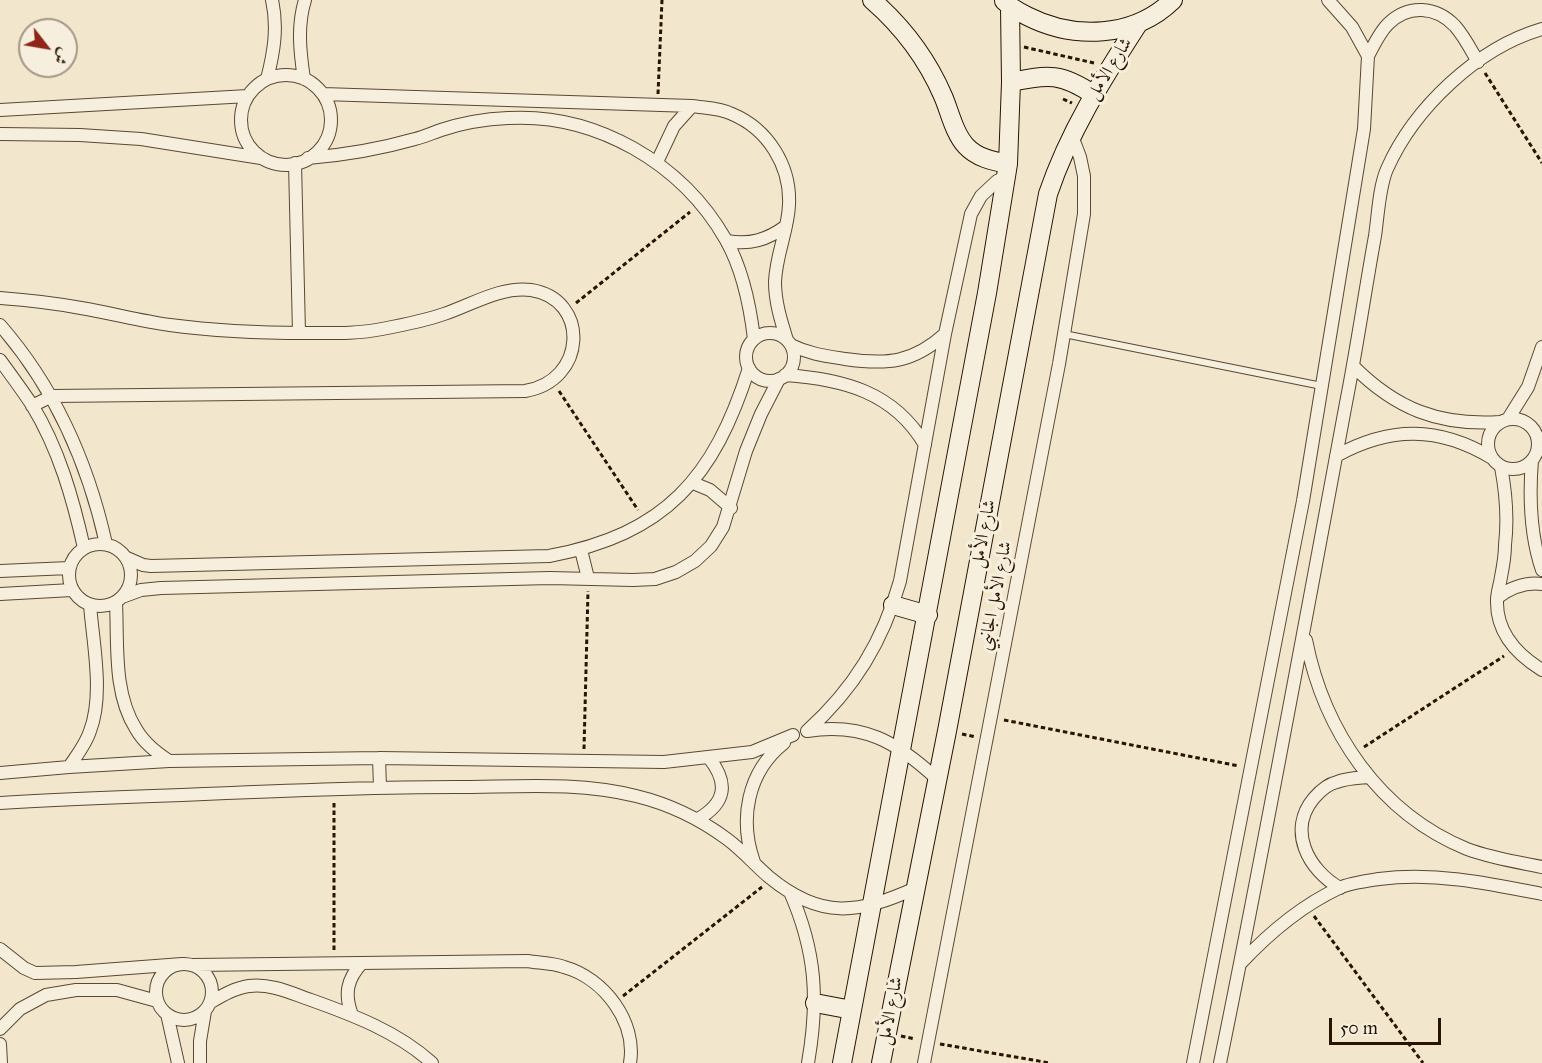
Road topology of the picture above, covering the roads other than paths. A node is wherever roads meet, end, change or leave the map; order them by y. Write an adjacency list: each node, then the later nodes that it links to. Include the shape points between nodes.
1 (272, 0): 11 (street, via 276,35)
2 (305, 0): 12 (street, via 300,29)
3 (872, 0): 25 (main road, via 924,59 966,147)
4 (1173, 0): 7 (main road)
5 (1328, 0): 9 (street, via 1352,27)
6 (1006, 3): 7 (main road, via 1044,24 1075,32 1107,32); 13 (main road)
7 (1138, 24): 16 (main road, شارع الأمل)
8 (1542, 29): 10 (street, via 1515,39)
9 (1368, 56): 10 (street, via 1388,24 1411,10 1423,9 1435,12 1456,27); 40 (street, via 1364,129)
10 (1478, 62): 37 (street, via 1458,76 1424,111 1385,173)
11 (267, 79): 12 (street, via 285,75); 15 (street)
12 (304, 79): 14 (street)
13 (1011, 82): 16 (main road, via 1040,76 1060,78 1078,84); 25 (main road)
14 (323, 94): 17 (street); 22 (street, via 330,111 329,129 322,146)
15 (248, 96): 18 (street); 21 (street, via 241,115 243,135)
16 (1094, 96): 20 (main road, شارع الأمل)
17 (692, 106): 23 (street, via 667,137); 26 (street, via 730,113 763,134 775,150 789,186)
18 (0, 110)
19 (0, 134): 21 (street, via 141,139)
20 (1072, 136): 32 (street, شارع الأمل الجانبي, via 1080,157 1085,195); 80 (main road, شارع الأمل, via 1048,194)
21 (262, 158): 24 (street)
22 (308, 158): 23 (street, via 376,149 464,124 520,117 597,131); 24 (street)
23 (657, 162): 27 (street, via 701,203)
24 (295, 164): 30 (street)
25 (1007, 170): 31 (street, via 981,196 971,214); 68 (main road)
26 (786, 225): 27 (street, via 758,241); 34 (street, via 775,283)
27 (727, 241): 33 (street, via 745,289)
28 (0, 298): 30 (street, via 55,303 190,328)
29 (0, 325): 41 (street)
30 (299, 333): 41 (street, via 390,328 499,293 531,290 556,301 565,311 574,343 570,359 553,382 525,391)
31 (945, 334): 34 (street, via 915,355 879,363 816,355); 46 (street)
32 (1064, 334): 40 (lane); 111 (street, شارع الأمل الجانبي)
33 (754, 339): 34 (street, via 774,333); 38 (street, via 747,356)
34 (789, 343): 39 (street, via 794,362)
35 (1542, 347): 43 (street, via 1528,387)
36 (0, 360): 42 (street)
37 (1353, 366): 43 (street, via 1388,397 1431,417 1477,424); 47 (street)
38 (749, 368): 39 (street, via 765,380); 51 (street, via 726,428)
39 (782, 377): 46 (street, via 843,385 881,399 907,418); 52 (street, via 753,432)
40 (1322, 386): 112 (street, via 1304,501)
41 (52, 396): 42 (street); 53 (street, via 85,468)
42 (32, 406): 54 (street, via 66,482)
43 (1504, 421): 45 (street, via 1524,421); 48 (street, via 1490,435 1488,450)
44 (1542, 427): 45 (street)
45 (1538, 441): 49 (street)
46 (925, 445): 67 (street)
47 (1336, 456): 48 (street, via 1374,439 1414,433 1455,440); 69 (street)
48 (1492, 458): 50 (street)
49 (1532, 460): 50 (street, via 1518,469); 58 (street, via 1532,524)
50 (1501, 467): 64 (street, via 1507,523)
51 (693, 483): 52 (street, via 710,490); 55 (street, via 646,522)
52 (731, 508): 60 (street, via 711,546 676,572 655,579)
53 (106, 544): 54 (street); 56 (street)
54 (84, 548): 57 (street)
55 (580, 550): 56 (street, via 549,556 160,566 143,565); 60 (street)
56 (127, 558): 65 (street, via 132,574)
57 (69, 568): 59 (street); 62 (street)
58 (1542, 570)
59 (0, 571)
60 (588, 578): 65 (street, via 161,588 141,590)
61 (1542, 584): 64 (street, via 1515,587)
62 (72, 590): 63 (street); 66 (street)
63 (0, 594)
64 (1497, 598): 70 (street, via 1502,627 1515,649)
65 (119, 600): 66 (street, via 99,607); 76 (street, via 120,687 126,709 143,738)
66 (90, 605): 77 (street, via 96,709 91,730)
67 (893, 605): 68 (main road); 71 (street, via 863,668 837,702)
68 (928, 615): 73 (main road)
69 (1305, 634): 79 (street, via 1317,685 1339,732); 93 (street)
70 (1542, 670)
71 (807, 731): 72 (street); 73 (street, via 852,730 881,737)
72 (793, 735): 75 (street, via 752,752); 84 (street, via 763,765 750,794 746,824)
73 (901, 749): 80 (street); 90 (main road)
74 (379, 758): 75 (street, via 664,762); 76 (street); 81 (street)
75 (709, 758): 83 (street, via 719,770 723,785 720,800 711,812)
76 (169, 762): 77 (street)
77 (69, 766): 78 (street)
78 (0, 773)
79 (1369, 777): 85 (street, via 1404,812 1444,838 1490,857); 87 (street, via 1335,782 1321,791 1303,820 1301,837 1306,853 1326,880)
80 (938, 779): 86 (main road, شارع الأمل)
81 (380, 787): 82 (street); 83 (street, via 604,790 668,805)
82 (1, 804)
83 (698, 819): 84 (street)
84 (755, 865): 88 (street)
85 (1542, 867)
86 (915, 888): 90 (street); 110 (main road, شارع الأمل)
87 (1340, 888): 89 (street, via 1388,878 1426,876); 93 (street, via 1286,921)
88 (790, 892): 90 (street, via 811,904 833,908); 96 (street, via 811,957)
89 (1542, 894)
90 (871, 906): 98 (main road)
91 (0, 949): 94 (street, via 34,973)
92 (362, 963): 94 (street); 100 (street, via 347,987); 107 (street, via 527,961 565,967 592,980 614,1002 626,1025 632,1050)
93 (1240, 964): 113 (street)
94 (188, 965): 95 (street, via 170,968 161,976 156,988); 97 (street, via 203,971 210,980 213,991)
95 (157, 1001): 99 (street); 101 (street, via 117,990 46,995 20,1009)
96 (815, 1003): 98 (main road); 108 (street)
97 (208, 1006): 99 (street, via 196,1018 186,1020); 100 (street, via 229,991 269,986); 105 (street, via 200,1041)
98 (852, 1010): 109 (main road)
99 (167, 1014): 104 (street)
100 (352, 1015): 106 (street, via 385,1031)
101 (0, 1029)
102 (0, 1044): 103 (street)
103 (1, 1063)
104 (178, 1063)
105 (200, 1063)
106 (432, 1063)
107 (630, 1063)
108 (808, 1063)
109 (842, 1063)
110 (881, 1063)
111 (924, 1063)
112 (1193, 1063)
113 (1220, 1063)

